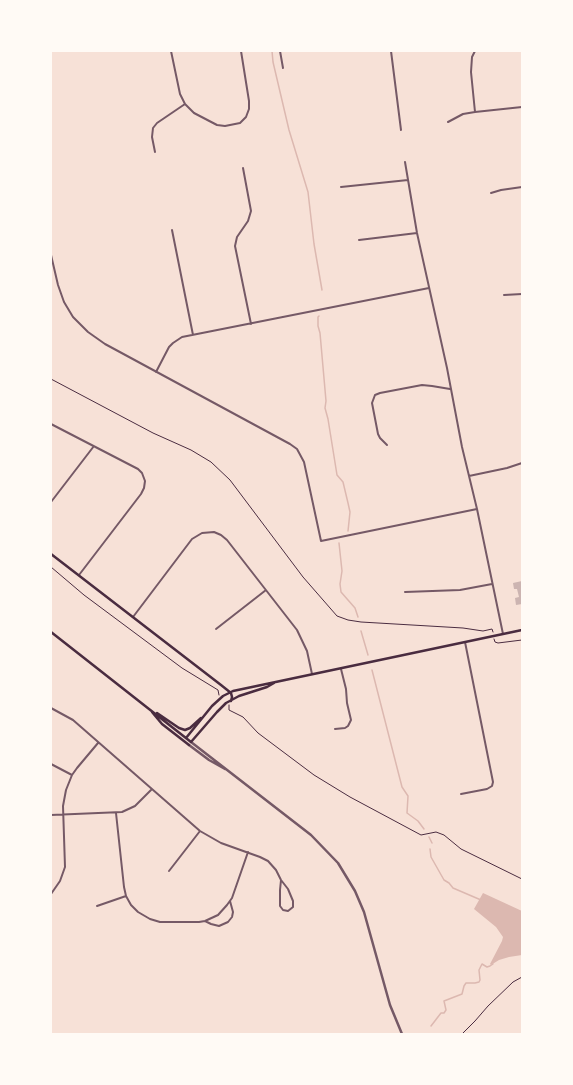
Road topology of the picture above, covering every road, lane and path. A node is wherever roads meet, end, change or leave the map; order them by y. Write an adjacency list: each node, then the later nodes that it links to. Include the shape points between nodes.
1 (171, 51): 7 (street, via 180,94)
2 (241, 51): 7 (street, via 249,101 249,109 243,120 232,125 217,125)
3 (280, 51): 6 (street)
4 (391, 51): 11 (street)
5 (475, 51): 9 (street, via 471,72)
6 (283, 68)
7 (185, 104): 12 (street, via 153,128)
8 (522, 107): 9 (street)
9 (475, 112): 10 (street, via 463,114)
10 (448, 122)
11 (402, 130)
12 (155, 152)
13 (406, 162): 15 (street)
14 (243, 168): 26 (street, via 251,214 237,237 235,246)
15 (408, 180): 16 (street); 20 (street)
16 (341, 187)
17 (522, 187): 18 (street)
18 (491, 193)
19 (172, 230): 27 (street)
20 (417, 232): 21 (street); 23 (street)
21 (359, 240)
22 (51, 255): 28 (street, via 62,296 78,323 99,341)
23 (429, 288): 26 (street); 30 (street)
24 (522, 294): 25 (street)
25 (504, 295)
26 (251, 324): 27 (street)
27 (193, 335): 28 (street, via 182,337 173,343)
28 (156, 372): 37 (street, via 297,450 304,462 321,541)
29 (51, 379): 46 (path, via 211,462 230,480 303,577 337,616 361,622)
30 (450, 389): 32 (street, via 422,385 375,395 372,403 378,434); 35 (street)
31 (51, 424): 33 (street)
32 (387, 445)
33 (94, 446): 36 (street); 40 (street, via 138,469 143,475 145,485 141,494)
34 (522, 463): 35 (street)
35 (469, 476): 37 (street)
36 (51, 502)
37 (477, 509): 41 (street)
38 (51, 554): 40 (main road)
39 (51, 567): 57 (path, via 84,595 182,668 218,690)
40 (79, 575): 44 (main road)
41 (492, 584): 43 (street, via 456,590); 49 (street)
42 (266, 590): 44 (street, via 224,537 214,532 206,532 192,539); 45 (street); 54 (street, via 300,635)
43 (405, 592)
44 (133, 617): 56 (main road)
45 (216, 629)
46 (492, 630)
47 (522, 630): 49 (main road)
48 (51, 632): 61 (main road)
49 (503, 634): 52 (main road)
50 (494, 640): 51 (path, via 498,643)
51 (522, 640)
52 (465, 642): 53 (main road); 72 (street, via 493,784 487,789)
53 (341, 669): 54 (main road); 63 (street, via 351,720 345,728)
54 (312, 674): 55 (main road)
55 (276, 682): 56 (main road); 58 (main road)
56 (230, 692): 58 (main road); 62 (main road)
57 (219, 695)
58 (231, 701): 66 (main road, via 220,708)
59 (230, 705): 79 (path, via 229,710 246,719 258,733 350,797 421,835 436,832 444,835 461,848)
60 (51, 708): 65 (street, via 73,720)
61 (151, 710): 62 (main road, via 185,730); 64 (main road); 67 (main road, via 162,724)
62 (204, 716): 64 (main road)
63 (335, 729)
64 (186, 738): 66 (main road)
65 (98, 742): 70 (street); 71 (street)
66 (191, 742): 69 (street)
67 (189, 745): 69 (street, via 209,760)
68 (51, 764): 70 (street)
69 (229, 770): 87 (street, via 311,835 342,870 364,912 390,1005)
70 (72, 775): 74 (street, via 65,795)
71 (152, 788): 73 (street, via 135,806); 76 (street)
72 (461, 794)
73 (116, 813): 74 (street); 82 (street)
74 (63, 814): 75 (street); 81 (street, via 65,867 60,881)
75 (51, 815)
76 (200, 831): 77 (street, via 221,843); 78 (street)
77 (248, 852): 80 (street, via 268,861); 83 (street)
78 (169, 871)
79 (522, 879)
80 (281, 880): 80 (street, via 293,901 293,907 288,911 280,906)
81 (51, 894)
82 (126, 896): 84 (street); 85 (street, via 131,905 150,920)
83 (230, 901): 85 (street, via 218,915); 85 (street, via 233,912 228,922 219,926)
84 (97, 906)
85 (206, 921)
86 (522, 977): 88 (path, via 513,982)
87 (402, 1034)
88 (462, 1034)

